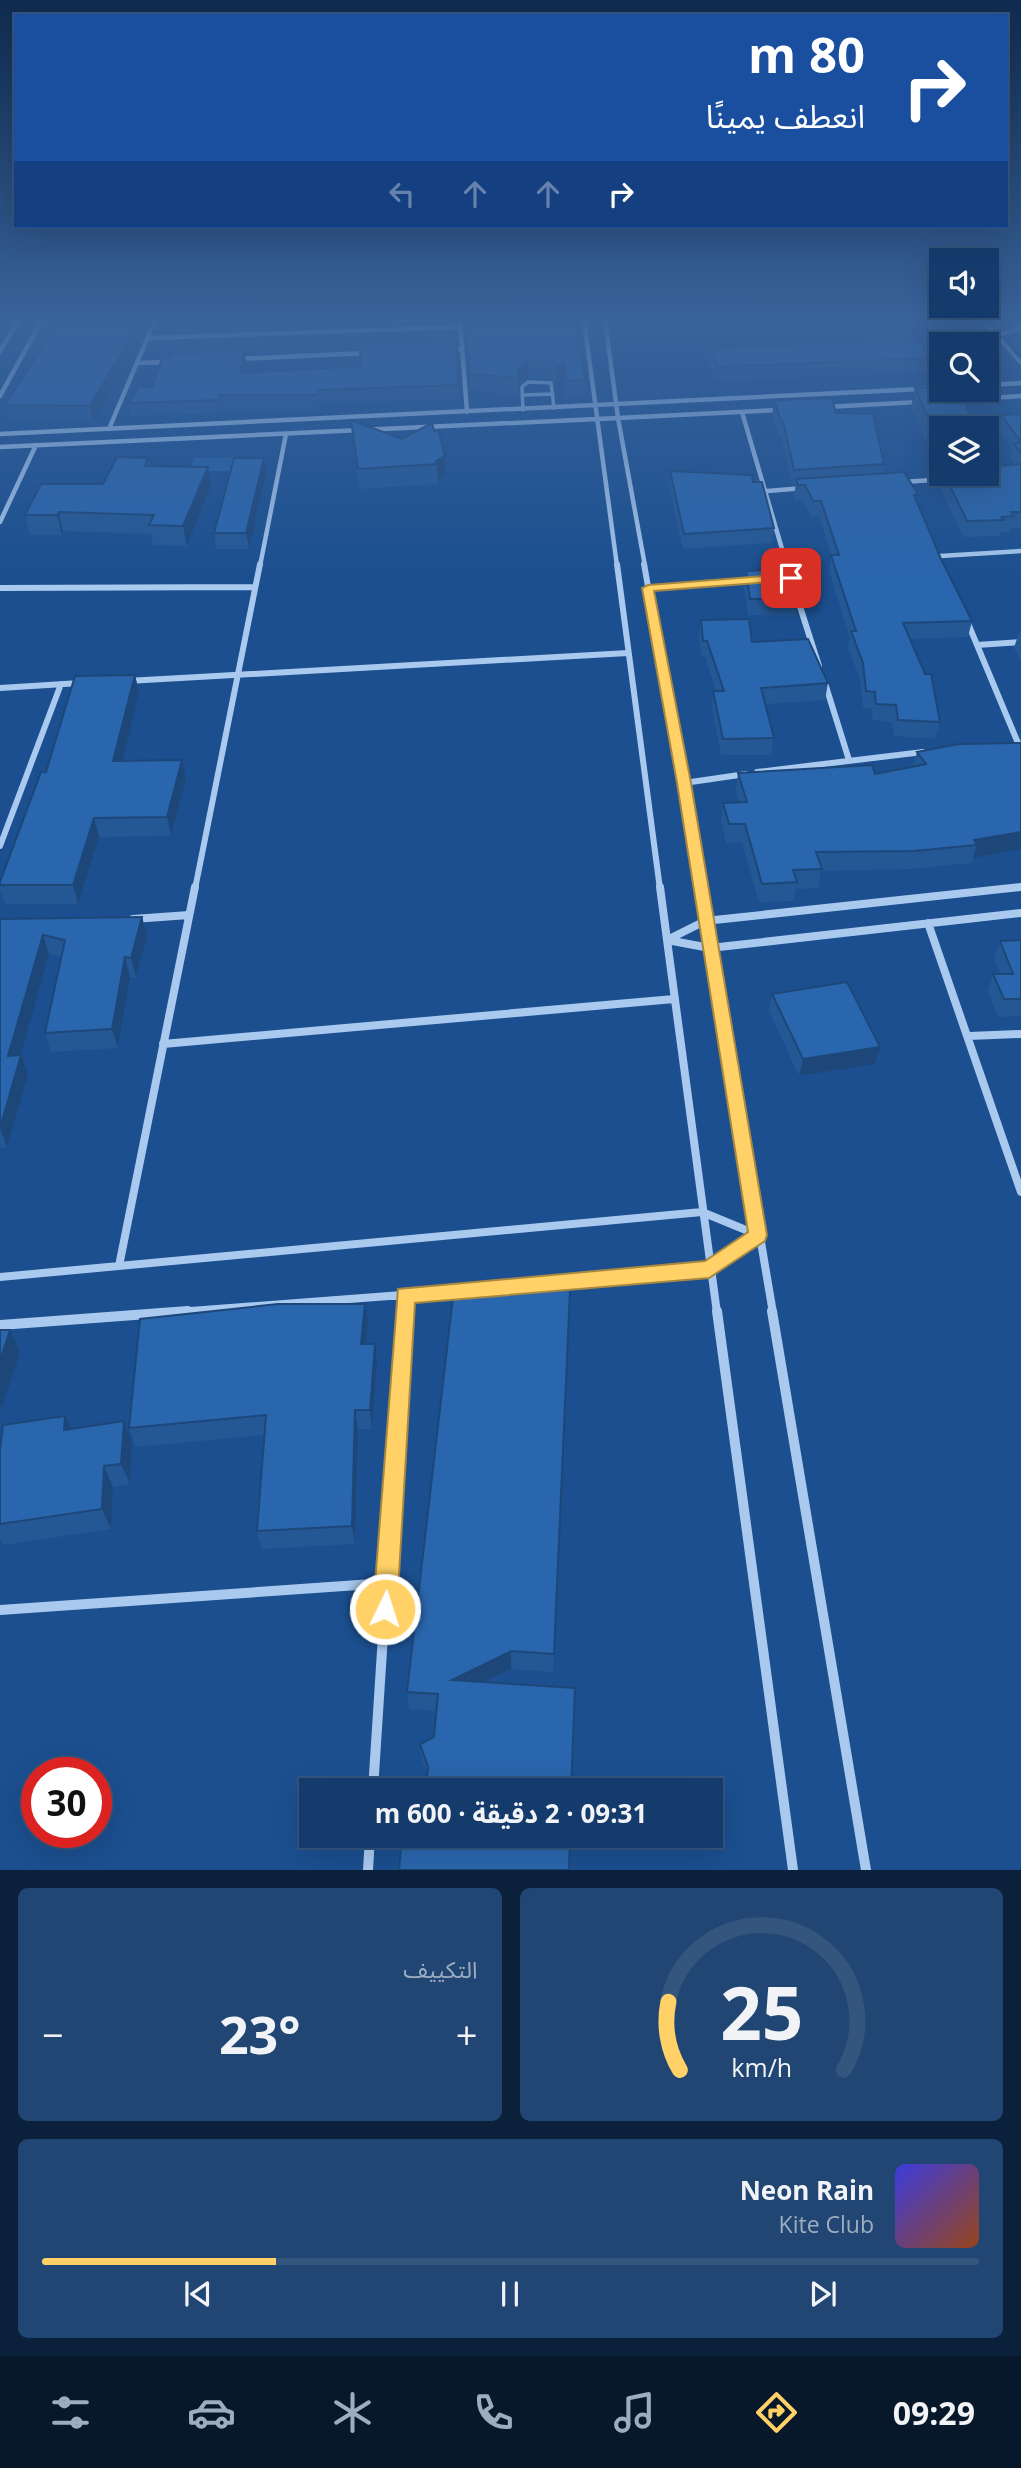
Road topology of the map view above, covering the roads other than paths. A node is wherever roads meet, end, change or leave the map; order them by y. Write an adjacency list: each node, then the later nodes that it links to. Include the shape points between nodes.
1 (118, 407): 15 (street)
2 (467, 407): 11 (street)
3 (583, 407): 7 (street)
4 (594, 407): 14 (street)
5 (616, 407): 13 (street)
6 (959, 407): 10 (street)
7 (554, 408): 9 (street)
8 (782, 409): 12 (street)
9 (523, 410): 11 (street)
10 (961, 410)
11 (467, 412): 15 (street)
12 (742, 412): 13 (street); 28 (street)
13 (618, 418): 14 (street); 39 (street)
14 (596, 419): 16 (street); 44 (street)
15 (109, 429): 17 (street)
16 (285, 433): 18 (street); 37 (street)
17 (0, 434)
18 (36, 445): 19 (street); 30 (street)
19 (0, 447)
20 (999, 471): 23 (street)
21 (1011, 475): 23 (street)
22 (999, 476): 23 (street)
23 (1002, 476)
24 (929, 480): 25 (street)
25 (908, 482): 26 (street); 29 (street)
26 (895, 483)
27 (818, 487): 28 (street)
28 (766, 491): 35 (street, via 791,578)
29 (913, 494)
30 (0, 522)
31 (934, 544): 33 (street)
32 (1021, 551): 33 (street)
33 (940, 556): 34 (street)
34 (945, 569)
35 (778, 579)
36 (765, 580): 39 (street)
37 (255, 587): 38 (street); 45 (street)
38 (0, 588)
39 (648, 588): 54 (street)
40 (795, 591): 53 (street)
41 (961, 607): 43 (street)
42 (1021, 642): 43 (street)
43 (977, 645): 50 (street)
44 (628, 653): 45 (street); 62 (street)
45 (237, 675): 46 (street); 58 (street)
46 (115, 681)
47 (88, 683): 48 (street)
48 (61, 684): 49 (street); 55 (street)
49 (0, 688)
50 (1020, 743): 51 (street)
51 (1006, 744)
52 (927, 752): 53 (street)
53 (849, 760): 54 (street)
54 (684, 783): 60 (street)
55 (0, 846)
56 (1021, 887): 60 (street)
57 (1021, 913): 61 (street)
58 (189, 915): 59 (street); 67 (street)
59 (122, 920)
60 (705, 921): 62 (street); 63 (street)
61 (928, 923): 63 (street); 66 (street)
62 (667, 940): 63 (street); 64 (street)
63 (710, 948): 70 (street)
64 (674, 999): 67 (street); 69 (street)
65 (1021, 1034): 66 (street)
66 (968, 1036): 68 (street)
67 (163, 1045): 71 (street)
68 (1021, 1192)
69 (702, 1212): 70 (street); 71 (street); 72 (street)
70 (758, 1235): 72 (street); 84 (street)
71 (119, 1266): 73 (street)
72 (709, 1269): 74 (street); 83 (street)
73 (0, 1277)
74 (516, 1286)
75 (488, 1288): 76 (street)
76 (405, 1295): 77 (street); 78 (street)
77 (0, 1325)
78 (387, 1583): 79 (street); 80 (street)
79 (0, 1610)
80 (374, 1778)
81 (369, 1848): 82 (street)
82 (368, 1870)
83 (793, 1870)
84 (866, 1870)

